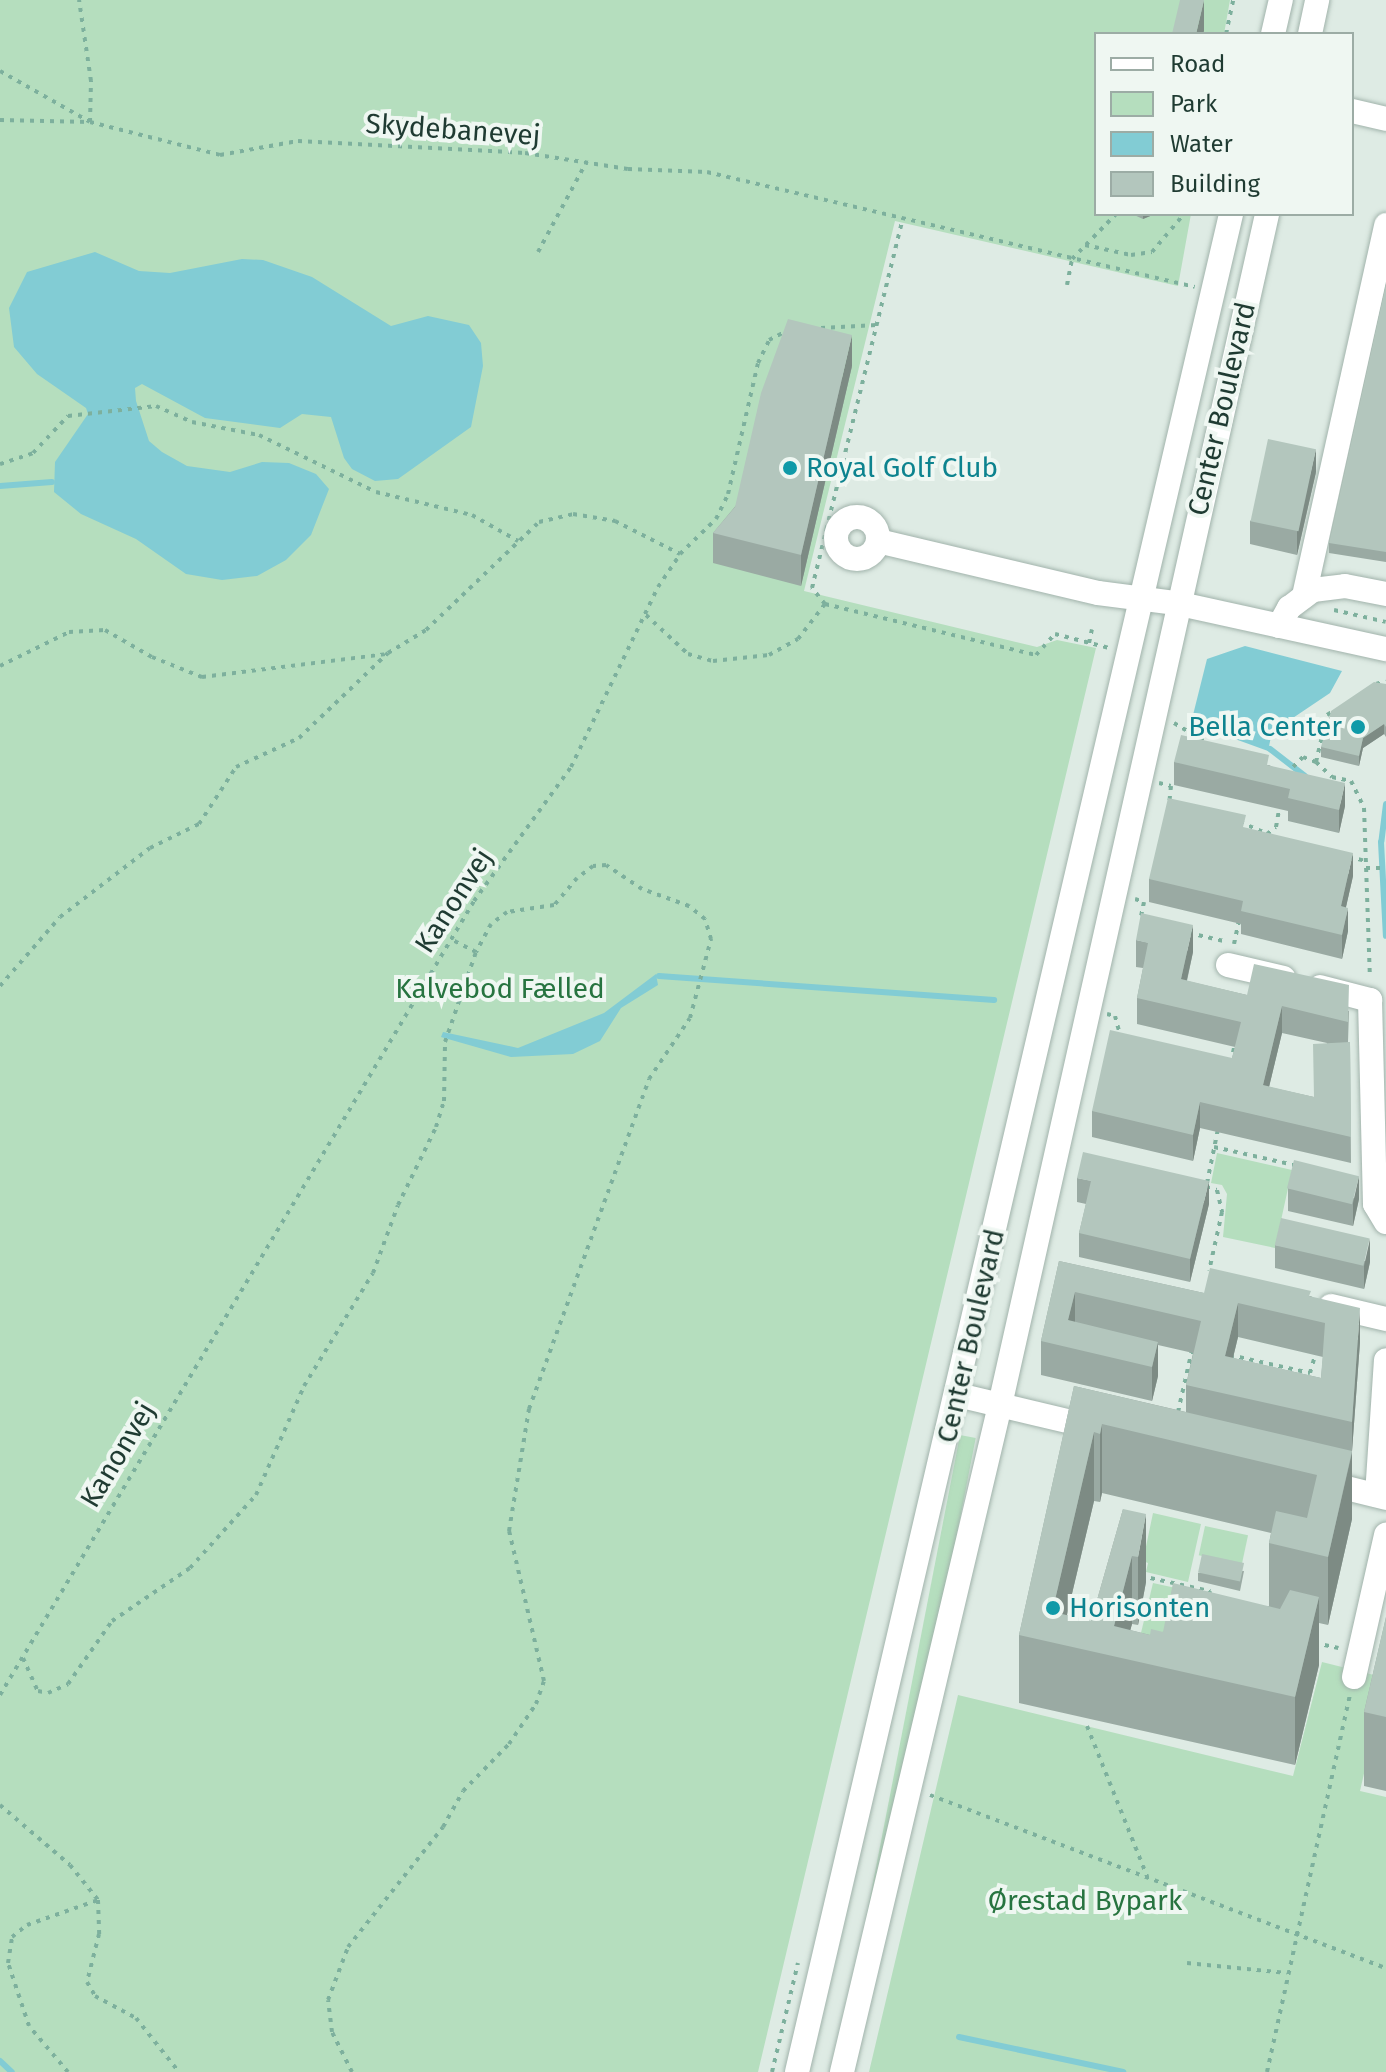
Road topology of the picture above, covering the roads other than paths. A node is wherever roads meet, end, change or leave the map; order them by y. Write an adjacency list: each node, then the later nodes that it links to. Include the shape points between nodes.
1 (1281, 0): 3 (street)
2 (1317, 0): 4 (street)
3 (1273, 32)
4 (1310, 32)
5 (1354, 111): 6 (street)
6 (1386, 119)
7 (1231, 216): 13 (street, Center Boulevard)
8 (1267, 216): 14 (street, Center Boulevard)
9 (1386, 225): 12 (street)
10 (830, 533): 13 (street, via 847,519 860,517 872,523 878,541)
11 (1386, 594): 12 (street, via 1345,586)
12 (1304, 596): 15 (street)
13 (1142, 599): 14 (street); 22 (street, Center Boulevard)
14 (1176, 603): 15 (street); 23 (street, Center Boulevard)
15 (1279, 626): 16 (street)
16 (1386, 649)
17 (1231, 954): 18 (street, via 1370,1000 1375,1204)
18 (1386, 1222)
19 (1313, 1302): 20 (street)
20 (1386, 1319)
21 (1386, 1360): 26 (street)
22 (958, 1395): 23 (street); 29 (street, Center Boulevard)
23 (1000, 1405): 24 (street); 30 (street, Center Boulevard)
24 (1127, 1436)
25 (1304, 1478): 26 (street)
26 (1382, 1496)
27 (1386, 1535): 28 (street)
28 (1357, 1665)
29 (797, 2072)
30 (842, 2072)

